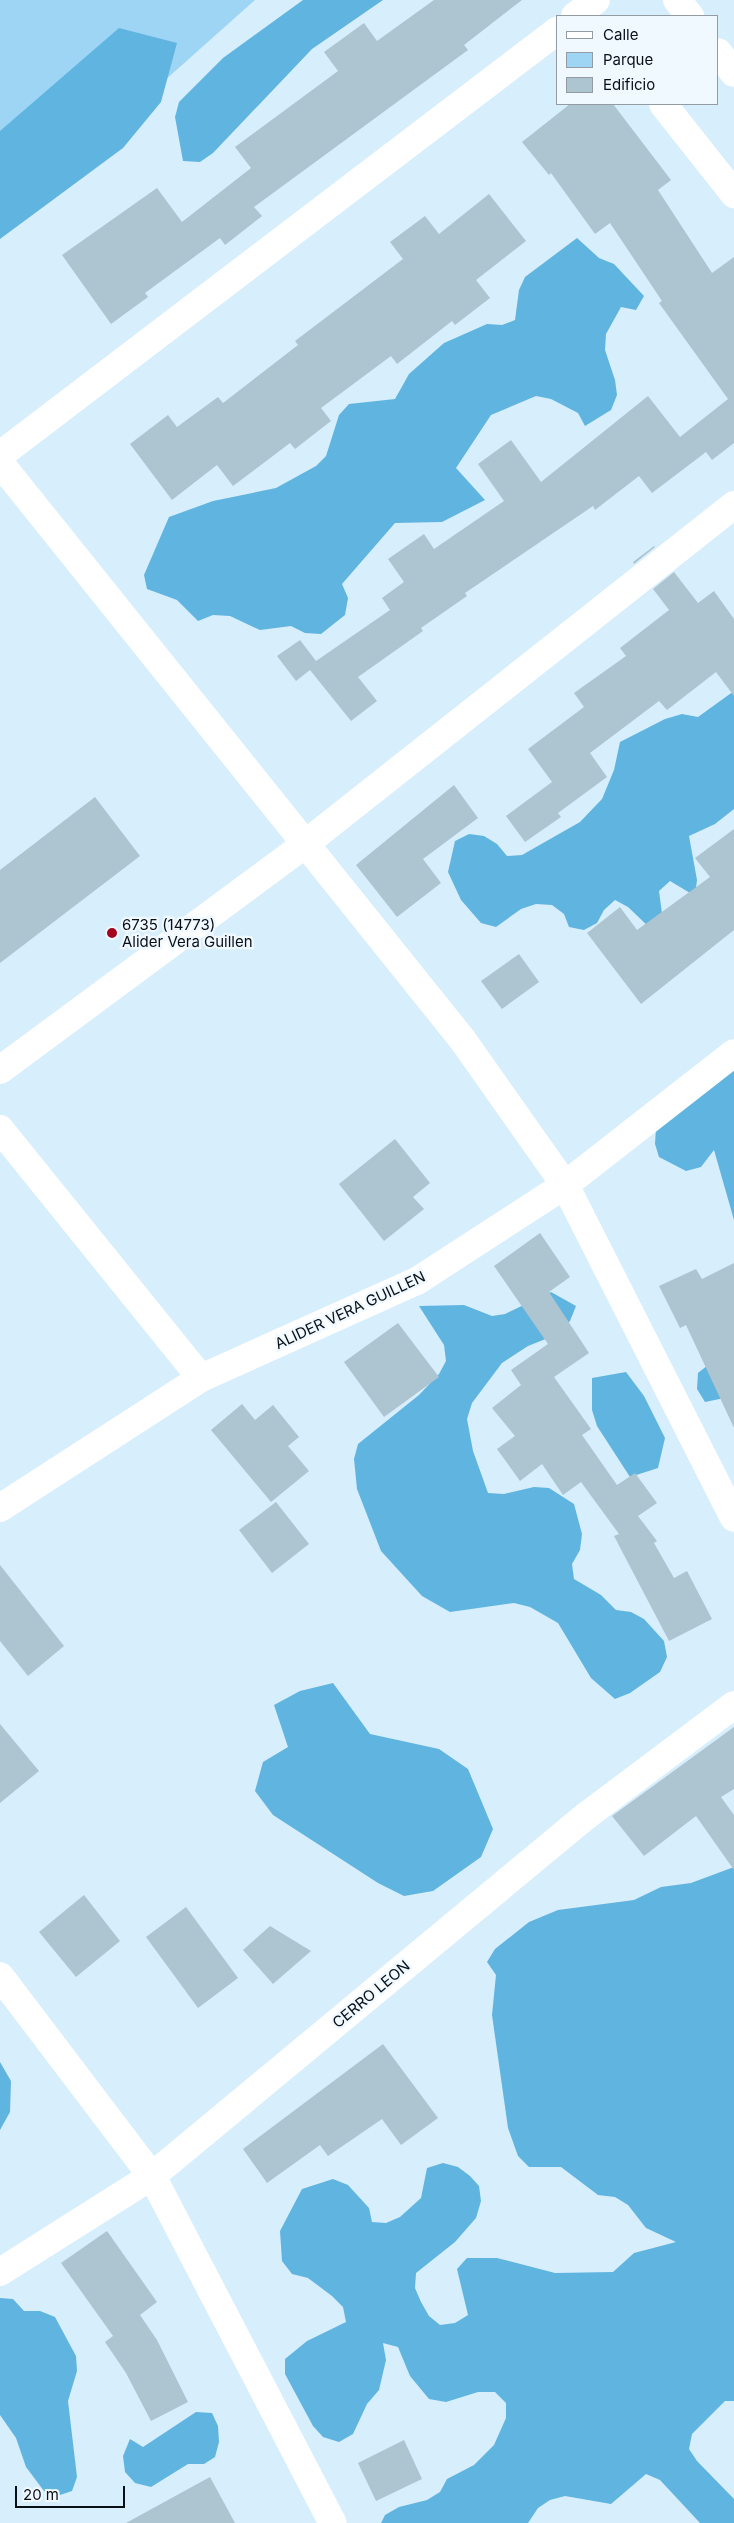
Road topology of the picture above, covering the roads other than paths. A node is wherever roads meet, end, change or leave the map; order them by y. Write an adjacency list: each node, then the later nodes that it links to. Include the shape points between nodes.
1 (677, 0): 2 (street)
2 (689, 15)
3 (556, 32): 8 (street)
4 (719, 53): 5 (street)
5 (734, 73)
6 (664, 105): 7 (street)
7 (734, 194)
8 (0, 456)
9 (0, 463): 11 (street)
10 (734, 505): 11 (street)
11 (305, 844): 13 (street); 15 (street, via 462,1039)
12 (734, 1053): 15 (street, ALIDER VERA GUILLEN)
13 (0, 1070)
14 (0, 1129): 16 (street)
15 (565, 1185): 16 (street, ALIDER VERA GUILLEN, via 417,1281); 18 (street)
16 (201, 1378): 17 (street, ALIDER VERA GUILLEN)
17 (0, 1508)
18 (734, 1518)
19 (734, 1706): 21 (street, CERRO LEON, via 586,1816)
20 (0, 1976): 21 (street)
21 (152, 2176): 22 (street, CERRO LEON); 23 (street)
22 (0, 2272)
23 (334, 2523)

